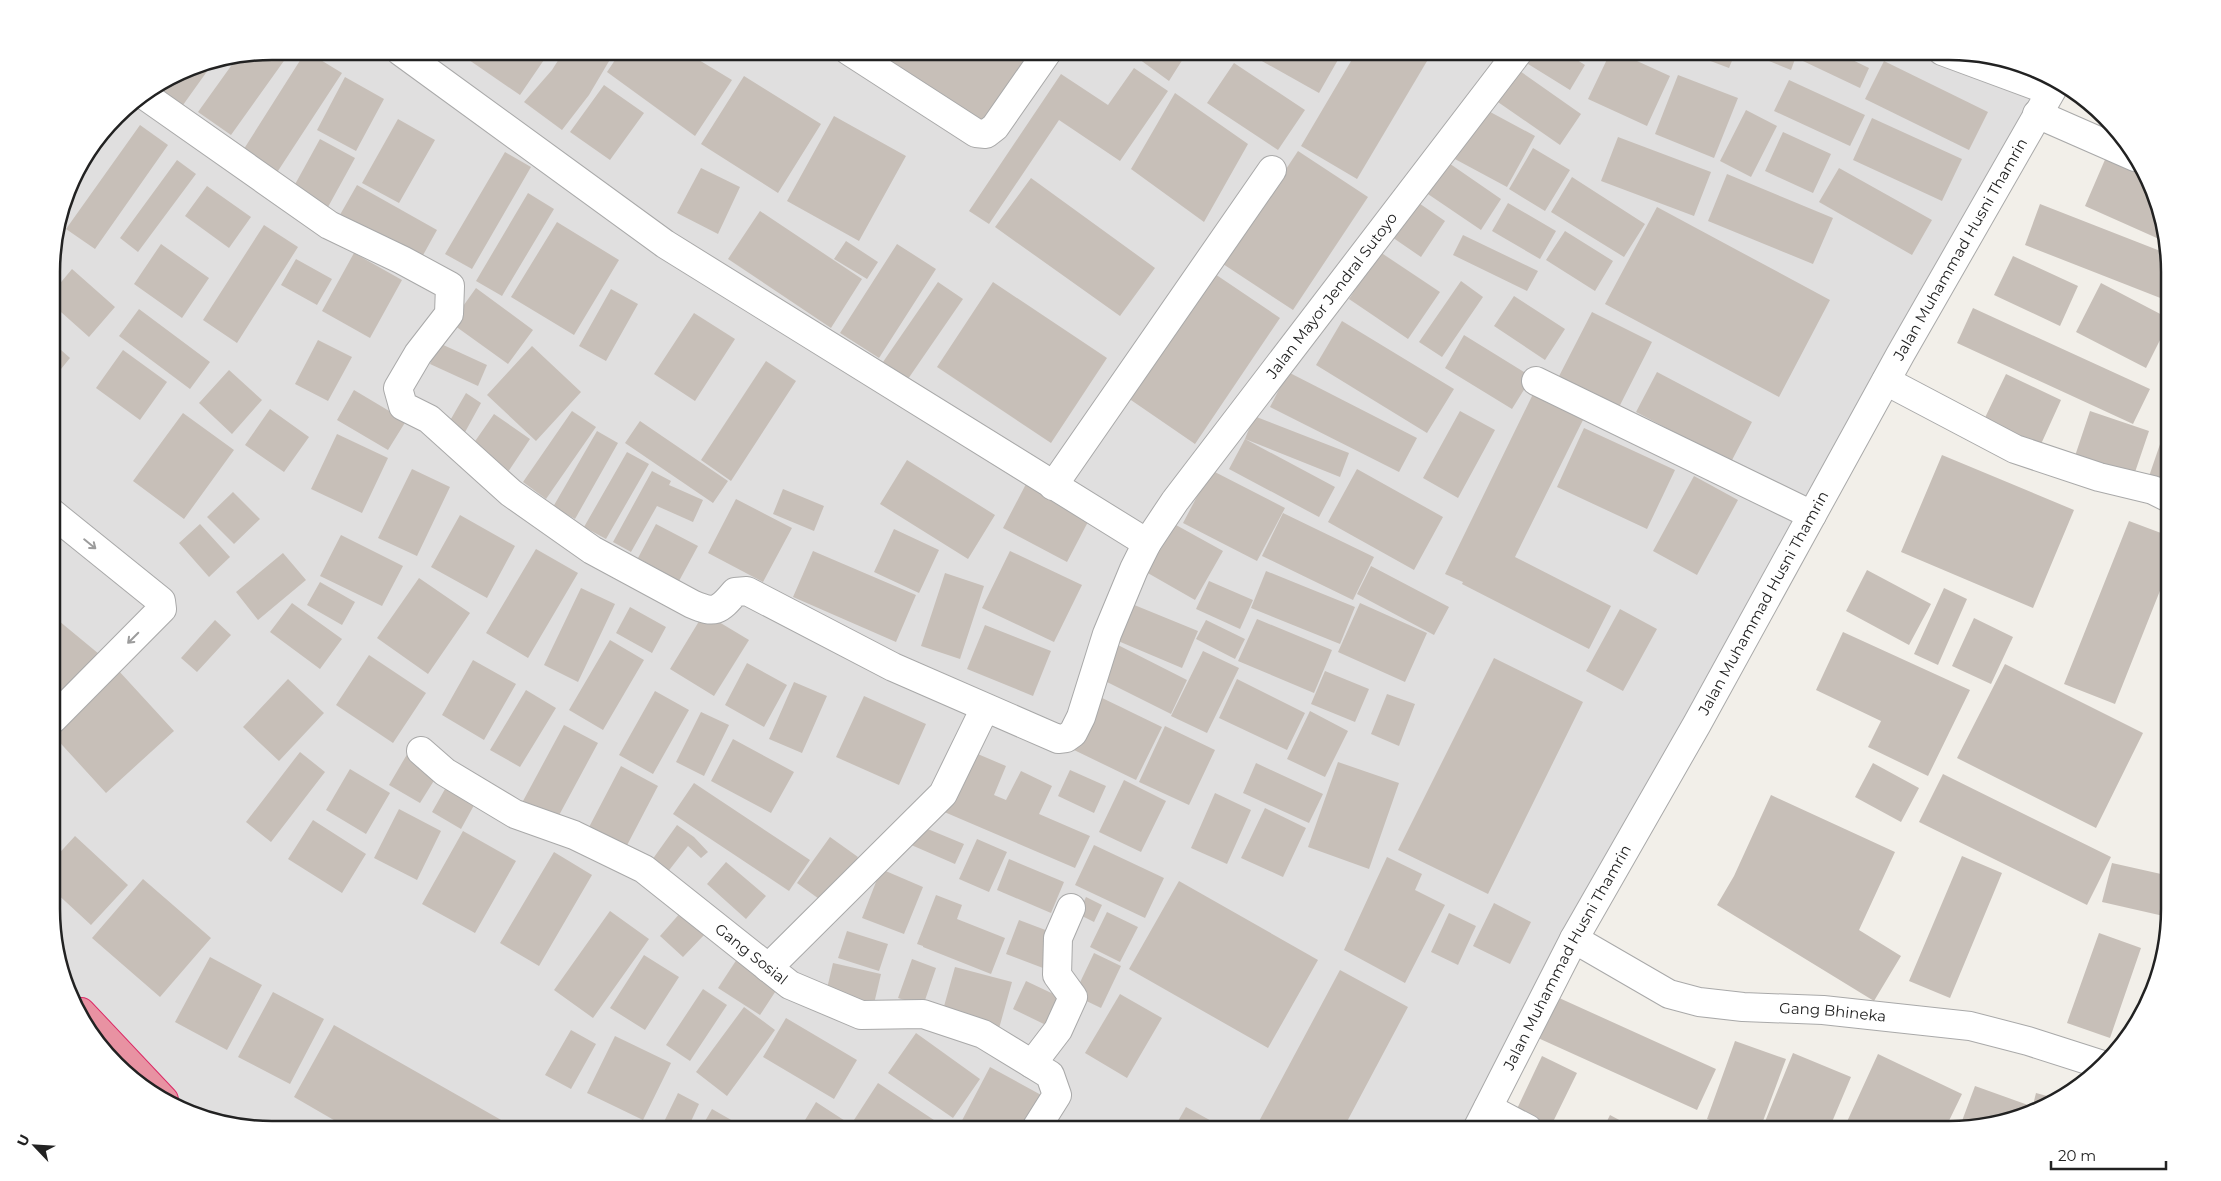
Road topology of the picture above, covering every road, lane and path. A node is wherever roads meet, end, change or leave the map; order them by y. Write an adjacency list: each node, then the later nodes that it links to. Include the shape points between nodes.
1 (412, 60): 12 (street, via 665,244)
2 (863, 60): 3 (street, via 976,133 986,134 995,127)
3 (1042, 60)
4 (1512, 60): 16 (street, Jalan Mayor Jendral Sutoyo, via 1175,501)
5 (1964, 60): 6 (street)
6 (2048, 95): 8 (street); 11 (street, Jalan Muhammad Husni Thamrin)
7 (150, 99): 17 (street, Jalan Mayor Jendral Sutoyo, via 329,226 450,286 449,314 418,354 398,388 403,406 428,419 511,493 592,550 692,604 717,610 736,592 746,591 893,667)
8 (2118, 144)
9 (1272, 170): 12 (street)
10 (1536, 381): 14 (street)
11 (1886, 381): 13 (street, via 2015,449); 14 (street, Jalan Muhammad Husni Thamrin)
12 (1053, 486): 16 (street)
13 (2161, 494)
14 (1812, 515): 21 (street, Jalan Muhammad Husni Thamrin)
15 (60, 519): 18 (street, one-way to 18, via 161,600 162,609)
16 (1147, 543): 17 (street, Jalan Mayor Jendral Sutoyo, via 1107,634 1073,733 1058,739)
17 (985, 708): 22 (street, via 943,794)
18 (60, 712)
19 (421, 751): 22 (street, Gang Sosial, via 445,772 515,814 574,835 644,869)
20 (1071, 908): 25 (street, via 1058,938 1057,975 1073,997 1058,1030)
21 (1574, 939): 24 (street, Gang Bhineka, via 1668,994 1684,998 1970,1026); 27 (street, Jalan Muhammad Husni Thamrin)
22 (768, 968): 25 (street, Gang Sosial, via 790,986 862,1016 924,1014 983,1034)
23 (99, 1031): 26 (highway)
24 (2095, 1062)
25 (1032, 1064): 28 (street, Gang Sosial, via 1050,1075 1057,1095)
26 (140, 1075)
27 (1483, 1119)
28 (1041, 1121)

